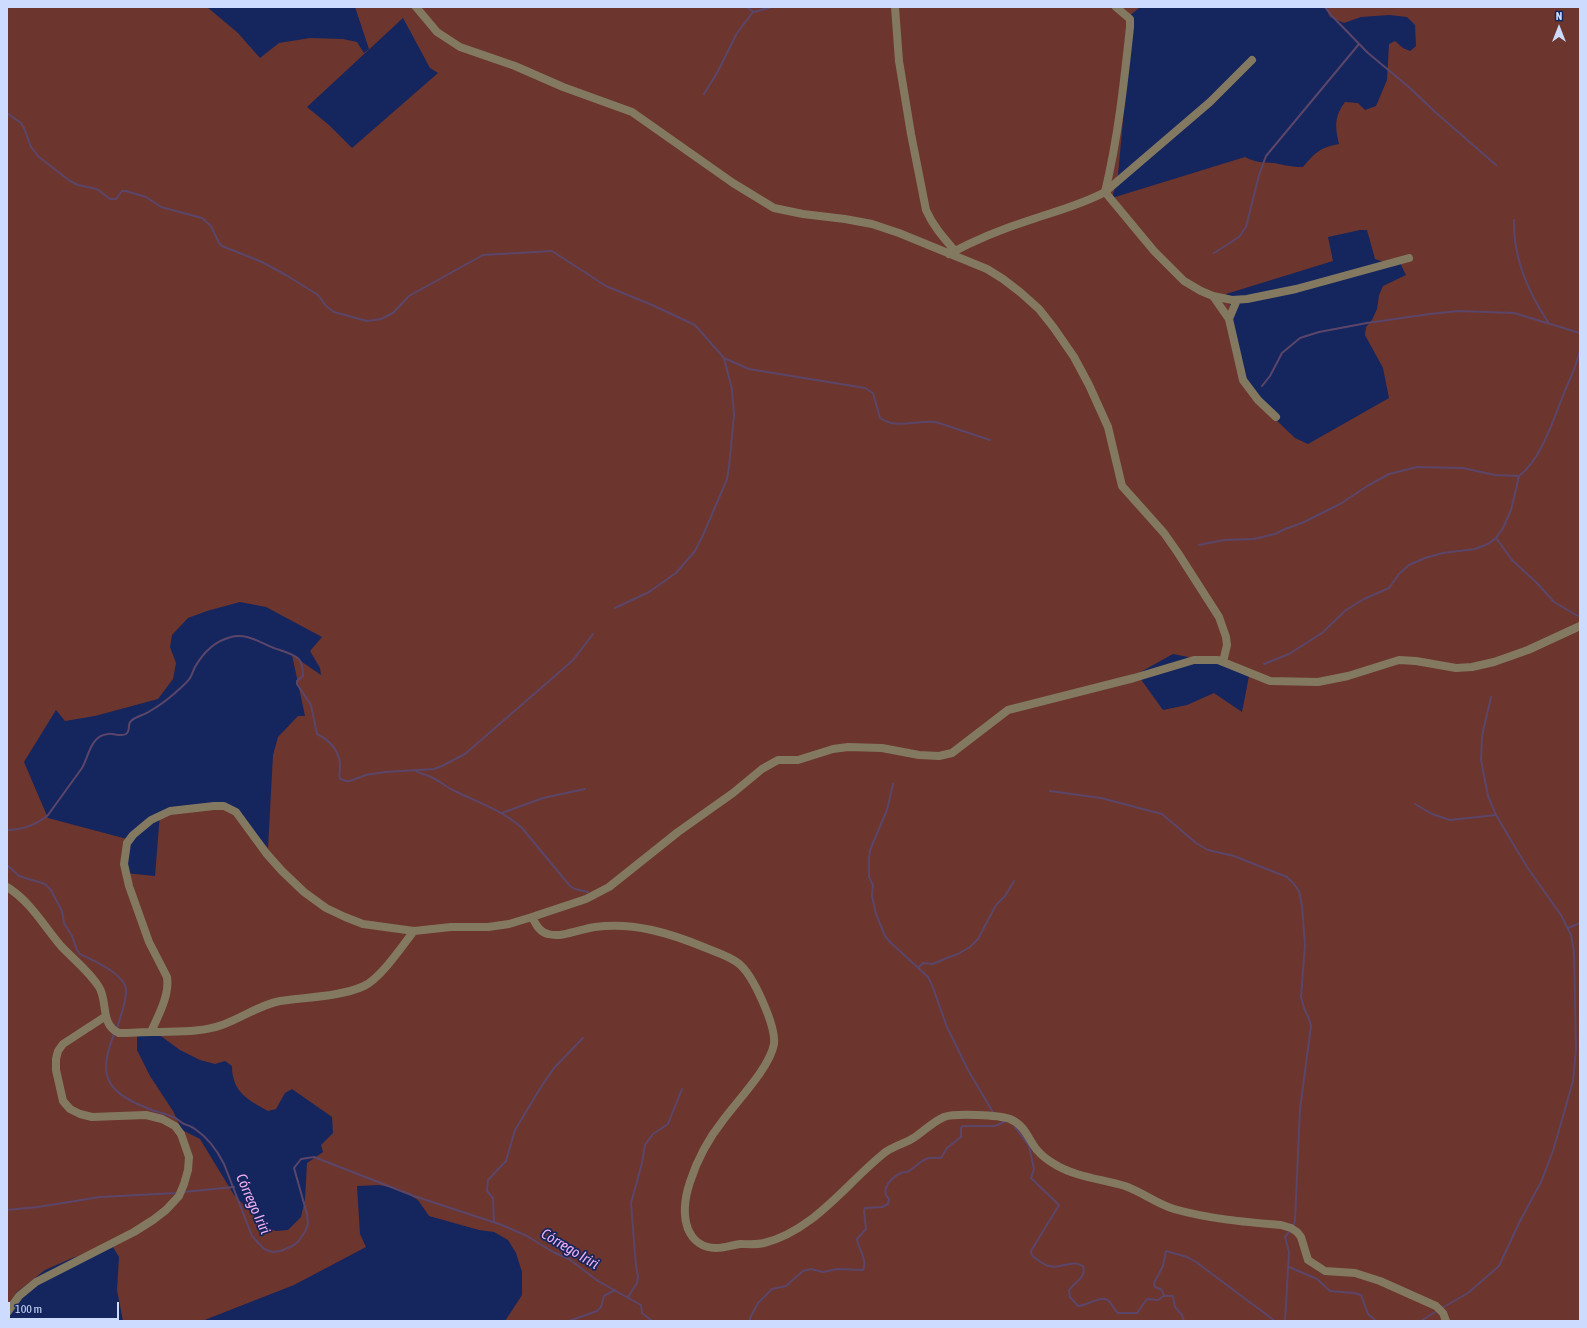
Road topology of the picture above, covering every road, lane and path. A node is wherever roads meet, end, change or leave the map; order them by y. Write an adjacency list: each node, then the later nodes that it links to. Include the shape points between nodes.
1 (416, 7): 6 (street, via 437,32 460,47 632,112 733,183 774,208 872,224)
2 (895, 7): 6 (street, via 899,60 926,210)
3 (1116, 7): 5 (street, via 1130,19 1130,28 1112,165)
4 (1252, 60): 5 (street, via 1210,102)
5 (1105, 192): 6 (street, via 1089,201 978,239); 8 (street, via 1154,251 1184,281)
6 (952, 252): 13 (street, via 1004,279 1020,292 1039,309 1074,357 1108,427 1122,486 1164,533 1219,617 1227,645)
7 (1409, 258): 9 (street, via 1296,289)
8 (1213, 296): 9 (street); 10 (street)
9 (1237, 300): 10 (street)
10 (1229, 319): 11 (street, via 1244,380 1258,400)
11 (1276, 417)
12 (1580, 626): 13 (street, via 1528,650 1472,667 1456,668 1399,660 1348,676 1318,682 1293,682 1270,680)
13 (1223, 662): 15 (street, via 1194,660 1121,682 1008,710 952,753 939,756 882,748 848,747 832,749 798,760 778,760 762,769 609,887 586,899)
14 (7, 887): 17 (street, via 26,903 95,981 100,989)
15 (532, 917): 16 (street, via 488,927); 20 (street, via 539,929 549,935 619,924 666,933 717,952 738,963 754,982 771,1024 774,1045 751,1086 704,1146 686,1194 686,1222 693,1238 707,1247 762,1244 792,1232 809,1221 883,1154 913,1138 945,1116 979,1115 1011,1119 1021,1126 1038,1152 1059,1167 1126,1187 1171,1208 1214,1218 1291,1228 1301,1237 1308,1260 1316,1266 1325,1271 1355,1274 1380,1281 1422,1298 1436,1306)
16 (414, 930): 18 (street, via 384,968 363,987 279,1002 254,1010 220,1026); 18 (street, via 363,924 326,908 282,871 231,809 214,806 162,813 133,835 127,843 124,864 145,932 168,983)
17 (108, 1020): 18 (street, via 117,1032); 19 (street, via 63,1044 58,1051 56,1070 63,1101 75,1112 92,1117 146,1115 162,1119 174,1126 181,1134 189,1157 184,1184 179,1196 153,1220 36,1282 19,1296)
18 (151, 1032)
19 (7, 1313)
20 (1446, 1321)

